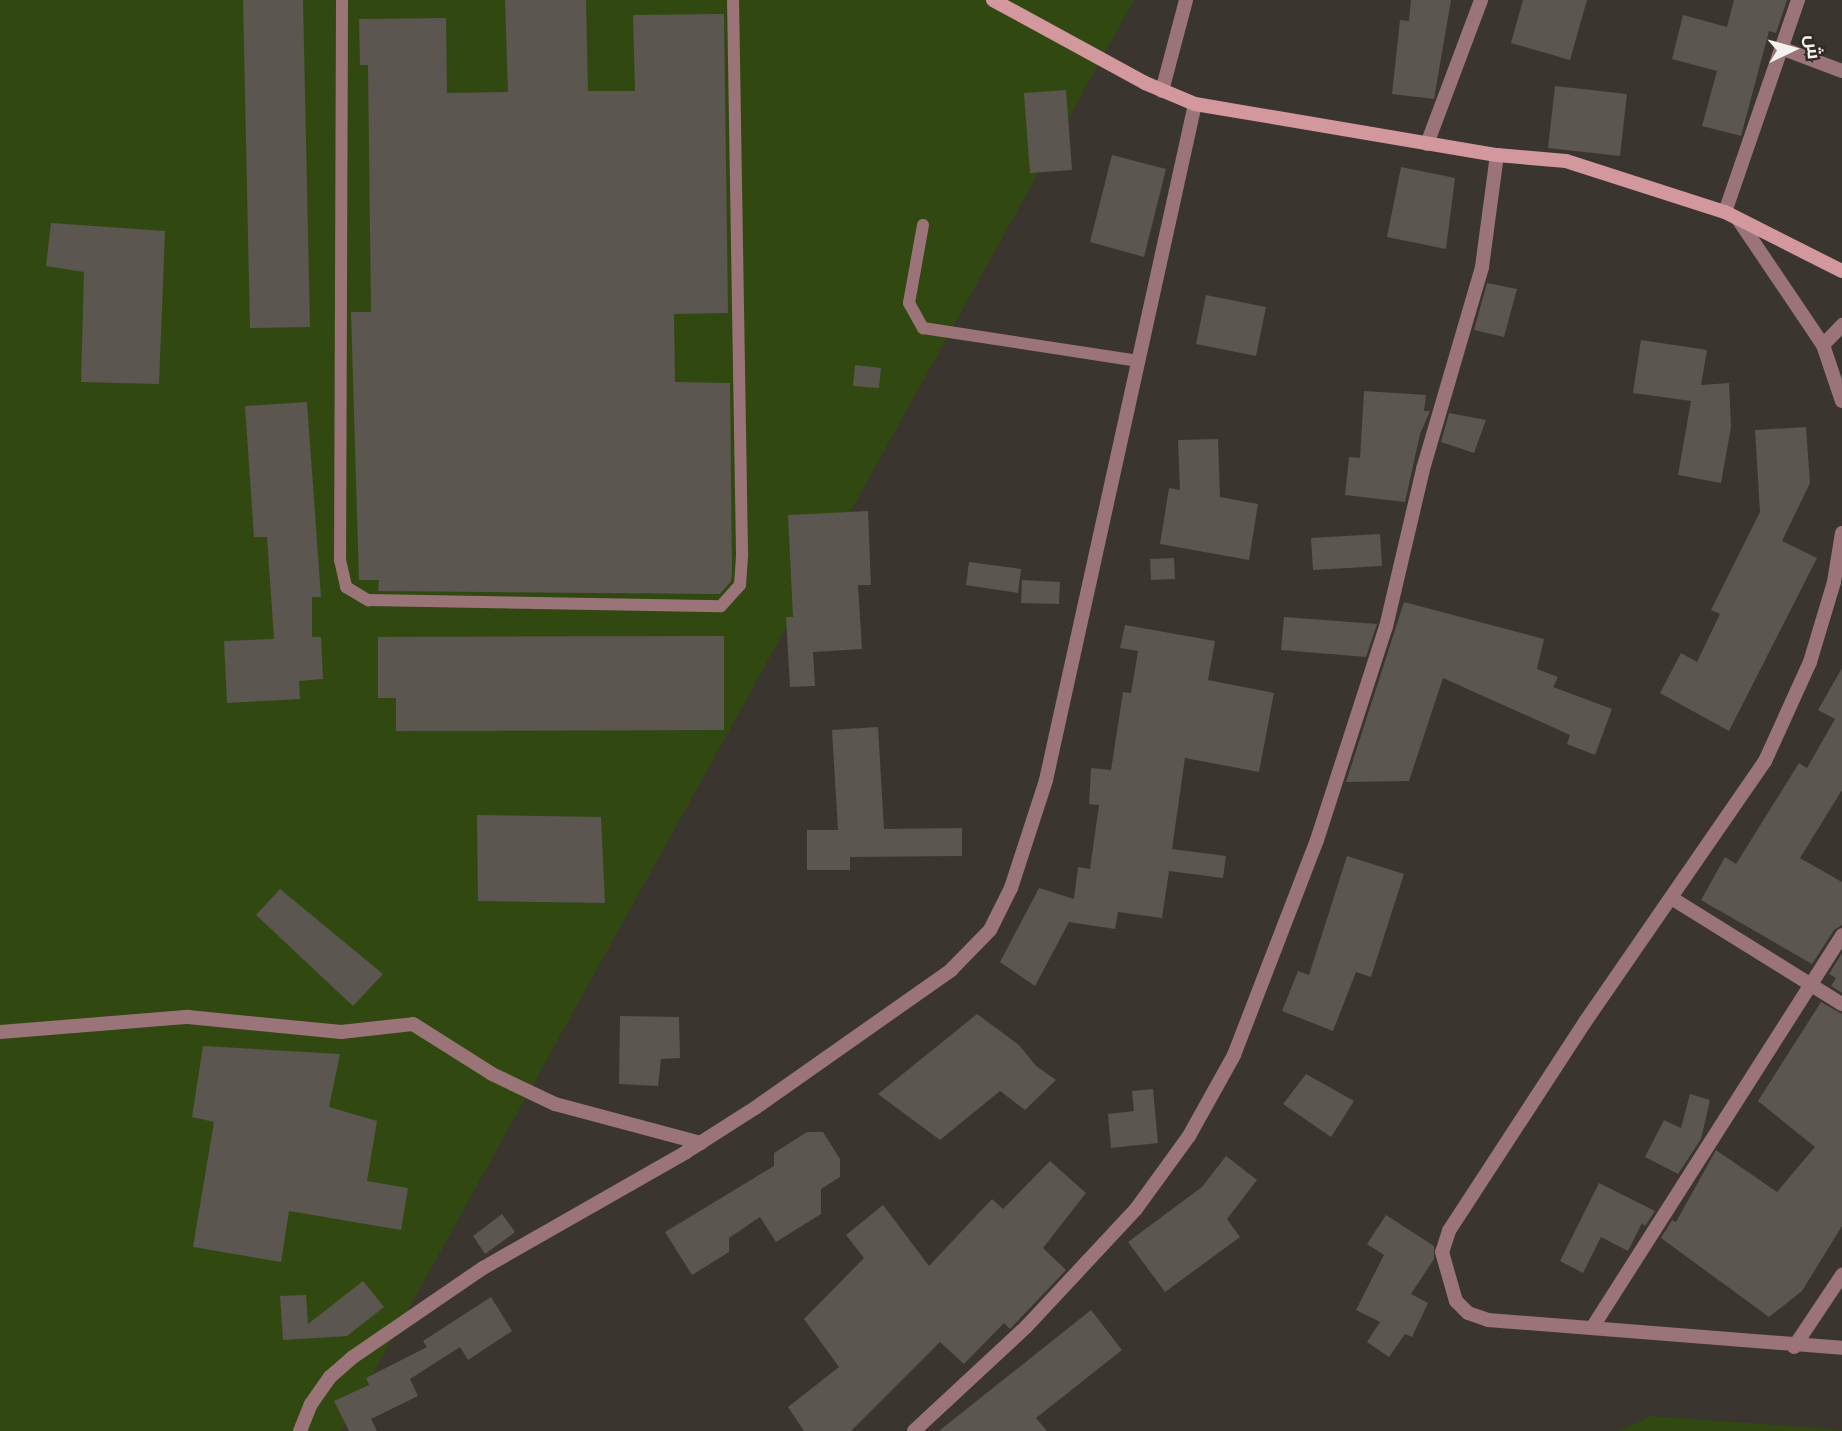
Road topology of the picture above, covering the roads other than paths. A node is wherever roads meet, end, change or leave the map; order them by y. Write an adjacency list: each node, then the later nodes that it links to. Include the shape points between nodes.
1 (342, 0): 2 (lane, via 340,560 346,587 368,600 721,606 740,585 742,553)
2 (733, 0)
3 (993, 0): 9 (main road)
4 (1186, 0): 9 (street)
5 (1481, 0): 11 (street)
6 (1798, 0): 7 (street)
7 (1781, 48): 8 (street); 13 (street)
8 (1842, 71)
9 (1162, 90): 10 (main road)
10 (1195, 104): 11 (main road); 18 (street)
11 (1427, 144): 12 (main road)
12 (1497, 155): 13 (main road, via 1566,161); 32 (street, via 1482,267 1423,470 1386,627 1317,840 1234,1055 1189,1136 1136,1209 1026,1327)
13 (1732, 216): 15 (main road); 17 (street)
14 (923, 225): 18 (lane, via 909,303 923,328)
15 (1842, 271)
16 (1842, 325): 17 (street)
17 (1823, 345): 19 (street)
18 (1138, 361): 26 (street, via 1046,780 1003,910 972,953 951,970)
19 (1842, 401)
20 (1842, 533): 21 (street, via 1823,622 1785,722)
21 (1674, 899): 23 (street); 28 (street, via 1585,1022 1449,1231 1442,1252 1448,1284 1468,1313 1488,1320)
22 (1842, 935): 23 (street)
23 (1811, 983): 24 (street); 28 (street)
24 (1842, 1004)
25 (0, 1032): 26 (street, via 188,1017 341,1032 413,1024 492,1074 555,1104)
26 (701, 1143): 31 (street, via 483,1268 353,1357 317,1395)
27 (1842, 1275): 29 (street)
28 (1592, 1328): 29 (street)
29 (1794, 1347): 30 (street)
30 (1842, 1348)
31 (300, 1431)
32 (914, 1431)

